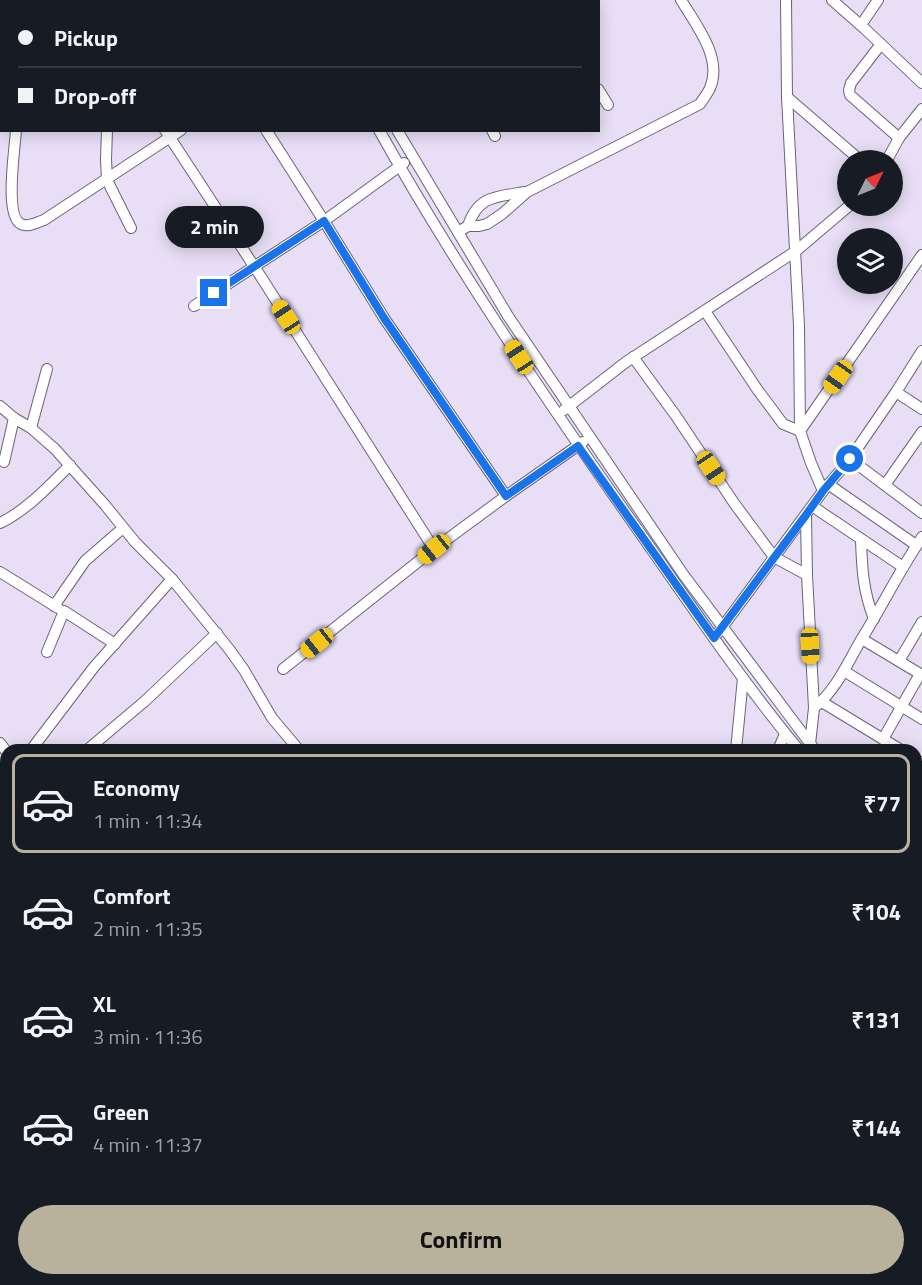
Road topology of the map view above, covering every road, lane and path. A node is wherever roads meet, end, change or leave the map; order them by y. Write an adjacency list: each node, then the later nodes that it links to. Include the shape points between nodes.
1 (681, 0): 24 (street, via 711,54 711,87 700,104)
2 (786, 0): 9 (street)
3 (832, 0): 5 (street)
4 (878, 0): 5 (street)
5 (861, 25): 6 (street)
6 (881, 44): 7 (street); 18 (street, via 849,90)
7 (922, 83)
8 (600, 92): 10 (street)
9 (787, 96): 19 (street); 32 (street)
10 (608, 105)
11 (922, 109): 18 (street)
12 (16, 132): 26 (street)
13 (107, 132): 23 (street)
14 (267, 132): 28 (street)
15 (381, 132): 22 (street)
16 (398, 132): 21 (street)
17 (168, 134): 23 (street); 34 (street)
18 (899, 138): 20 (street)
19 (849, 150)
20 (893, 150)
21 (412, 157): 22 (street); 31 (street)
22 (400, 166): 28 (street); 44 (street, via 445,243)
23 (107, 180): 26 (street, via 30,225 18,222); 30 (street)
24 (527, 192): 29 (street, via 487,224); 29 (street, via 486,200 472,214)
25 (0, 195): 26 (street)
26 (12, 198)
27 (837, 216): 32 (street)
28 (324, 221): 34 (street); 56 (street, via 384,318)
29 (468, 226): 31 (street)
30 (131, 228)
31 (458, 232): 42 (street, via 508,316)
32 (796, 251): 36 (street); 47 (street)
33 (922, 255): 47 (street)
34 (254, 267): 35 (street); 63 (street)
35 (194, 306)
36 (705, 310): 38 (street); 47 (street, via 783,424)
37 (922, 351): 40 (street)
38 (633, 357): 42 (street); 64 (street)
39 (47, 369): 46 (street)
40 (896, 392): 43 (street); 51 (street)
41 (0, 406): 45 (street)
42 (570, 406): 44 (street); 49 (street)
43 (922, 409)
44 (558, 415): 50 (street)
45 (14, 418): 46 (street); 52 (street)
46 (31, 428): 53 (street)
47 (800, 431): 55 (street)
48 (922, 432): 54 (street)
49 (591, 437): 50 (street); 72 (street)
50 (578, 446): 56 (street); 74 (street)
51 (850, 459): 54 (street); 55 (street)
52 (4, 462)
53 (70, 465): 59 (street, via 44,491); 60 (street)
54 (885, 485): 58 (street)
55 (825, 488): 57 (street); 62 (street)
56 (506, 496): 63 (street)
57 (809, 510): 61 (street); 64 (street); 67 (street)
58 (922, 513)
59 (0, 523)
60 (123, 528): 68 (street); 69 (street, via 85,561)
61 (861, 540): 65 (street); 70 (street, via 864,584)
62 (919, 541): 65 (street)
63 (434, 549): 79 (street)
64 (774, 557): 67 (street); 72 (street)
65 (903, 567): 70 (street)
66 (0, 572): 69 (street)
67 (807, 575): 83 (street)
68 (172, 579): 73 (street); 76 (street)
69 (59, 609): 76 (street); 77 (street)
70 (874, 619): 75 (street)
71 (922, 622): 78 (street)
72 (722, 627): 74 (street); 94 (street)
73 (217, 633): 89 (street); 90 (street, via 272,718)
74 (714, 638): 82 (street)
75 (862, 639): 78 (street); 80 (street)
76 (115, 644): 88 (street)
77 (48, 652)
78 (899, 661): 81 (street)
79 (283, 669)
80 (844, 671): 83 (street); 84 (street)
81 (921, 675): 84 (street)
82 (743, 678): 86 (street); 91 (street)
83 (818, 705): 87 (street); 95 (street)
84 (901, 707): 85 (street); 87 (street)
85 (922, 719)
86 (785, 734): 92 (street); 93 (street)
87 (883, 739): 96 (street)
88 (35, 744)
89 (94, 744)
90 (294, 744)
91 (737, 744)
92 (781, 744)
93 (794, 744)
94 (810, 744)
95 (812, 744)
96 (891, 744)

